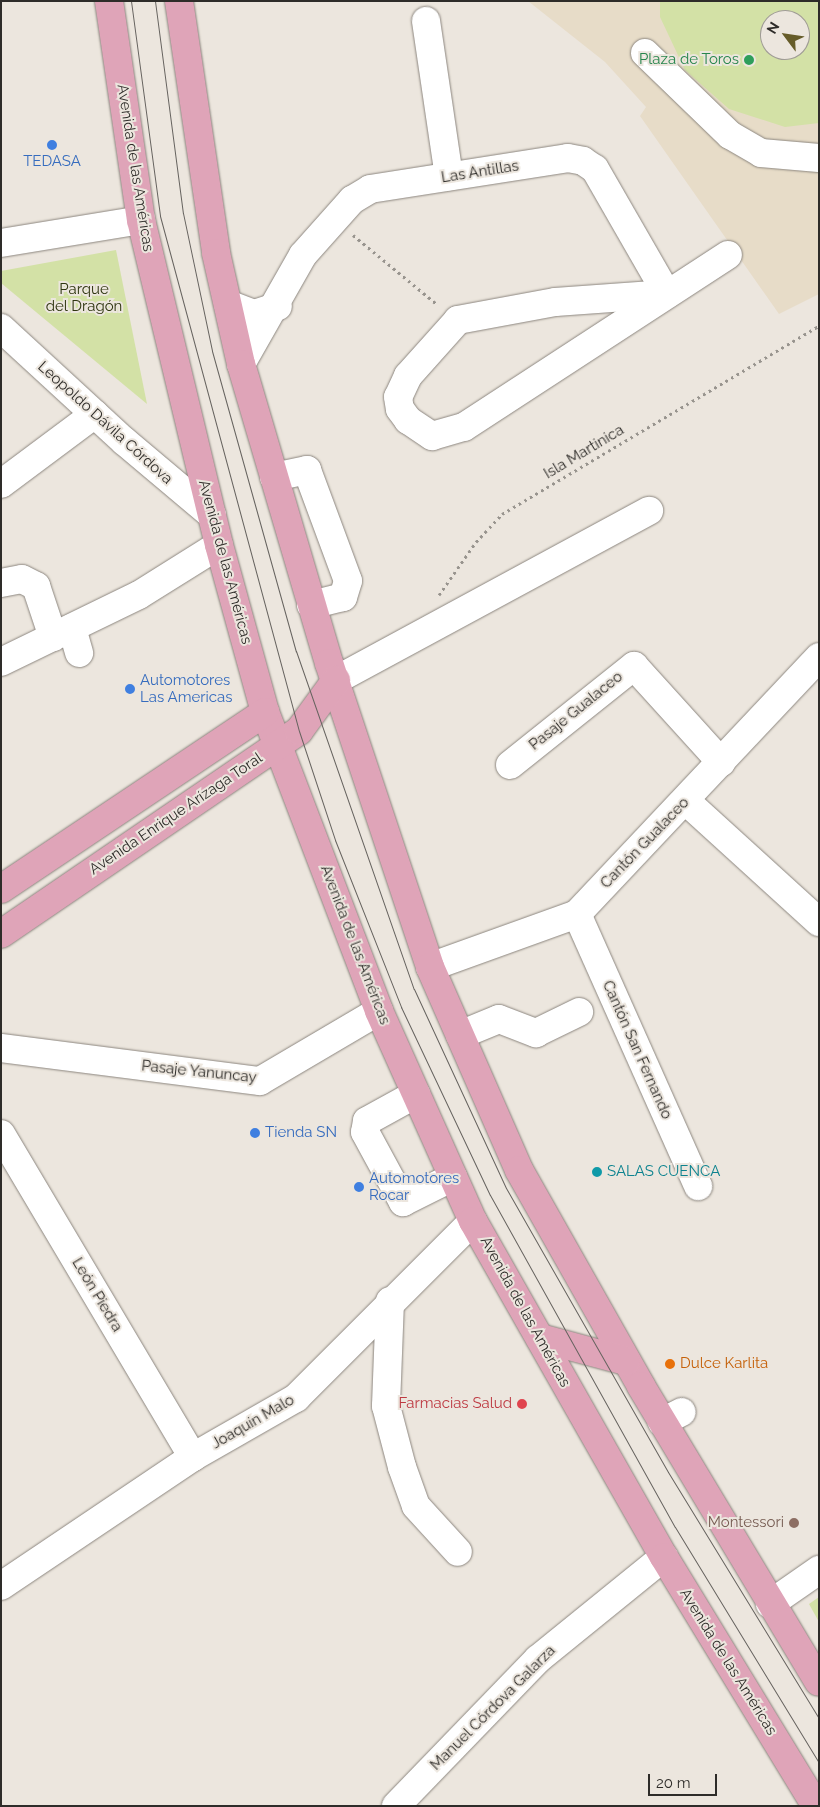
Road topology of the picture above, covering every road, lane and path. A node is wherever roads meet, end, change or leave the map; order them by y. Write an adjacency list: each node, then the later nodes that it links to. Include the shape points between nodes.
1 (109, 1): 7 (main road, Avenida de las Américas)
2 (179, 1): 12 (main road)
3 (426, 22): 6 (street)
4 (645, 53): 5 (street, via 730,135 761,153)
5 (819, 158)
6 (449, 176): 8 (street, Las Antillas, via 370,189); 11 (street, Las Antillas, via 568,158 583,161 595,169)
7 (141, 220): 9 (street); 22 (main road, Avenida de las Américas)
8 (334, 221): 13 (street, Las Antillas, via 304,255); 14 (path)
9 (1, 243)
10 (728, 255): 11 (street)
11 (667, 294): 14 (street, via 555,302); 14 (street, via 464,427 432,436 408,420 398,397 408,376)
12 (228, 304): 13 (street, via 254,314); 17 (main road)
13 (278, 306): 17 (street, Las Antillas)
14 (458, 320)
15 (819, 326): 25 (path, Isla Martinica, via 502,514 476,542)
16 (1, 328): 18 (street, Leopoldo Dávila Córdova)
17 (241, 364): 19 (main road)
18 (95, 414): 20 (street); 22 (street, Leopoldo Dávila Córdova)
19 (274, 477): 26 (main road); 26 (street, via 307,470 348,581 343,598)
20 (1, 484)
21 (649, 511): 30 (street)
22 (212, 514): 23 (main road, Avenida de las Américas)
23 (219, 545): 27 (street); 31 (main road, Avenida de las Américas)
24 (1, 583): 27 (street, via 22,579 36,586)
25 (435, 602)
26 (311, 605): 30 (main road)
27 (68, 639): 29 (street)
28 (819, 658): 33 (street, Cantón Gualaceo)
29 (1, 662)
30 (336, 680): 32 (main road, Avenida Enrique Arízaga Toral, via 299,732); 40 (main road)
31 (265, 712): 32 (main road, Avenida de las Américas); 36 (main road)
32 (278, 745): 39 (main road, Avenida Enrique Arízaga Toral); 41 (main road, Avenida de las Américas)
33 (721, 762): 34 (street, Pasaje Gualaceo, via 634,666); 35 (street, Cantón Gualaceo)
34 (510, 765)
35 (686, 801): 37 (street, Cantón Gualaceo); 38 (street)
36 (1, 889)
37 (577, 914): 40 (street, Cantón Gualaceo); 48 (street, Cantón San Fernando)
38 (819, 922)
39 (1, 934)
40 (430, 967): 43 (main road)
41 (379, 1011): 44 (street, Pasaje Yanuncay, via 260,1081); 45 (main road, Avenida de las Américas)
42 (580, 1012): 43 (street, via 536,1034 499,1019)
43 (460, 1035): 52 (main road, via 519,1170)
44 (1, 1048)
45 (416, 1094): 47 (main road, Avenida de las Américas); 47 (street, via 367,1121 365,1132 403,1202)
46 (1, 1134): 53 (street, León Piedra)
47 (454, 1177): 49 (main road, Avenida de las Américas)
48 (698, 1186)
49 (473, 1221): 50 (street, Joaquín Malo); 51 (main road, Avenida de las Américas)
50 (390, 1301): 53 (street, Joaquín Malo, via 296,1398); 54 (street, via 386,1406 402,1467 416,1506)
51 (540, 1338): 52 (main road); 55 (main road, Avenida de las Américas)
52 (626, 1361): 58 (main road, via 672,1417)
53 (193, 1457): 57 (street, Joaquín Malo)
54 (458, 1552)
55 (664, 1557): 60 (main road, Avenida de las Américas); 61 (street, Manuel Córdova Galarza, via 538,1659)
56 (819, 1570): 58 (street)
57 (1, 1586)
58 (770, 1604): 59 (main road)
59 (819, 1682)
60 (813, 1800)
61 (396, 1806)

